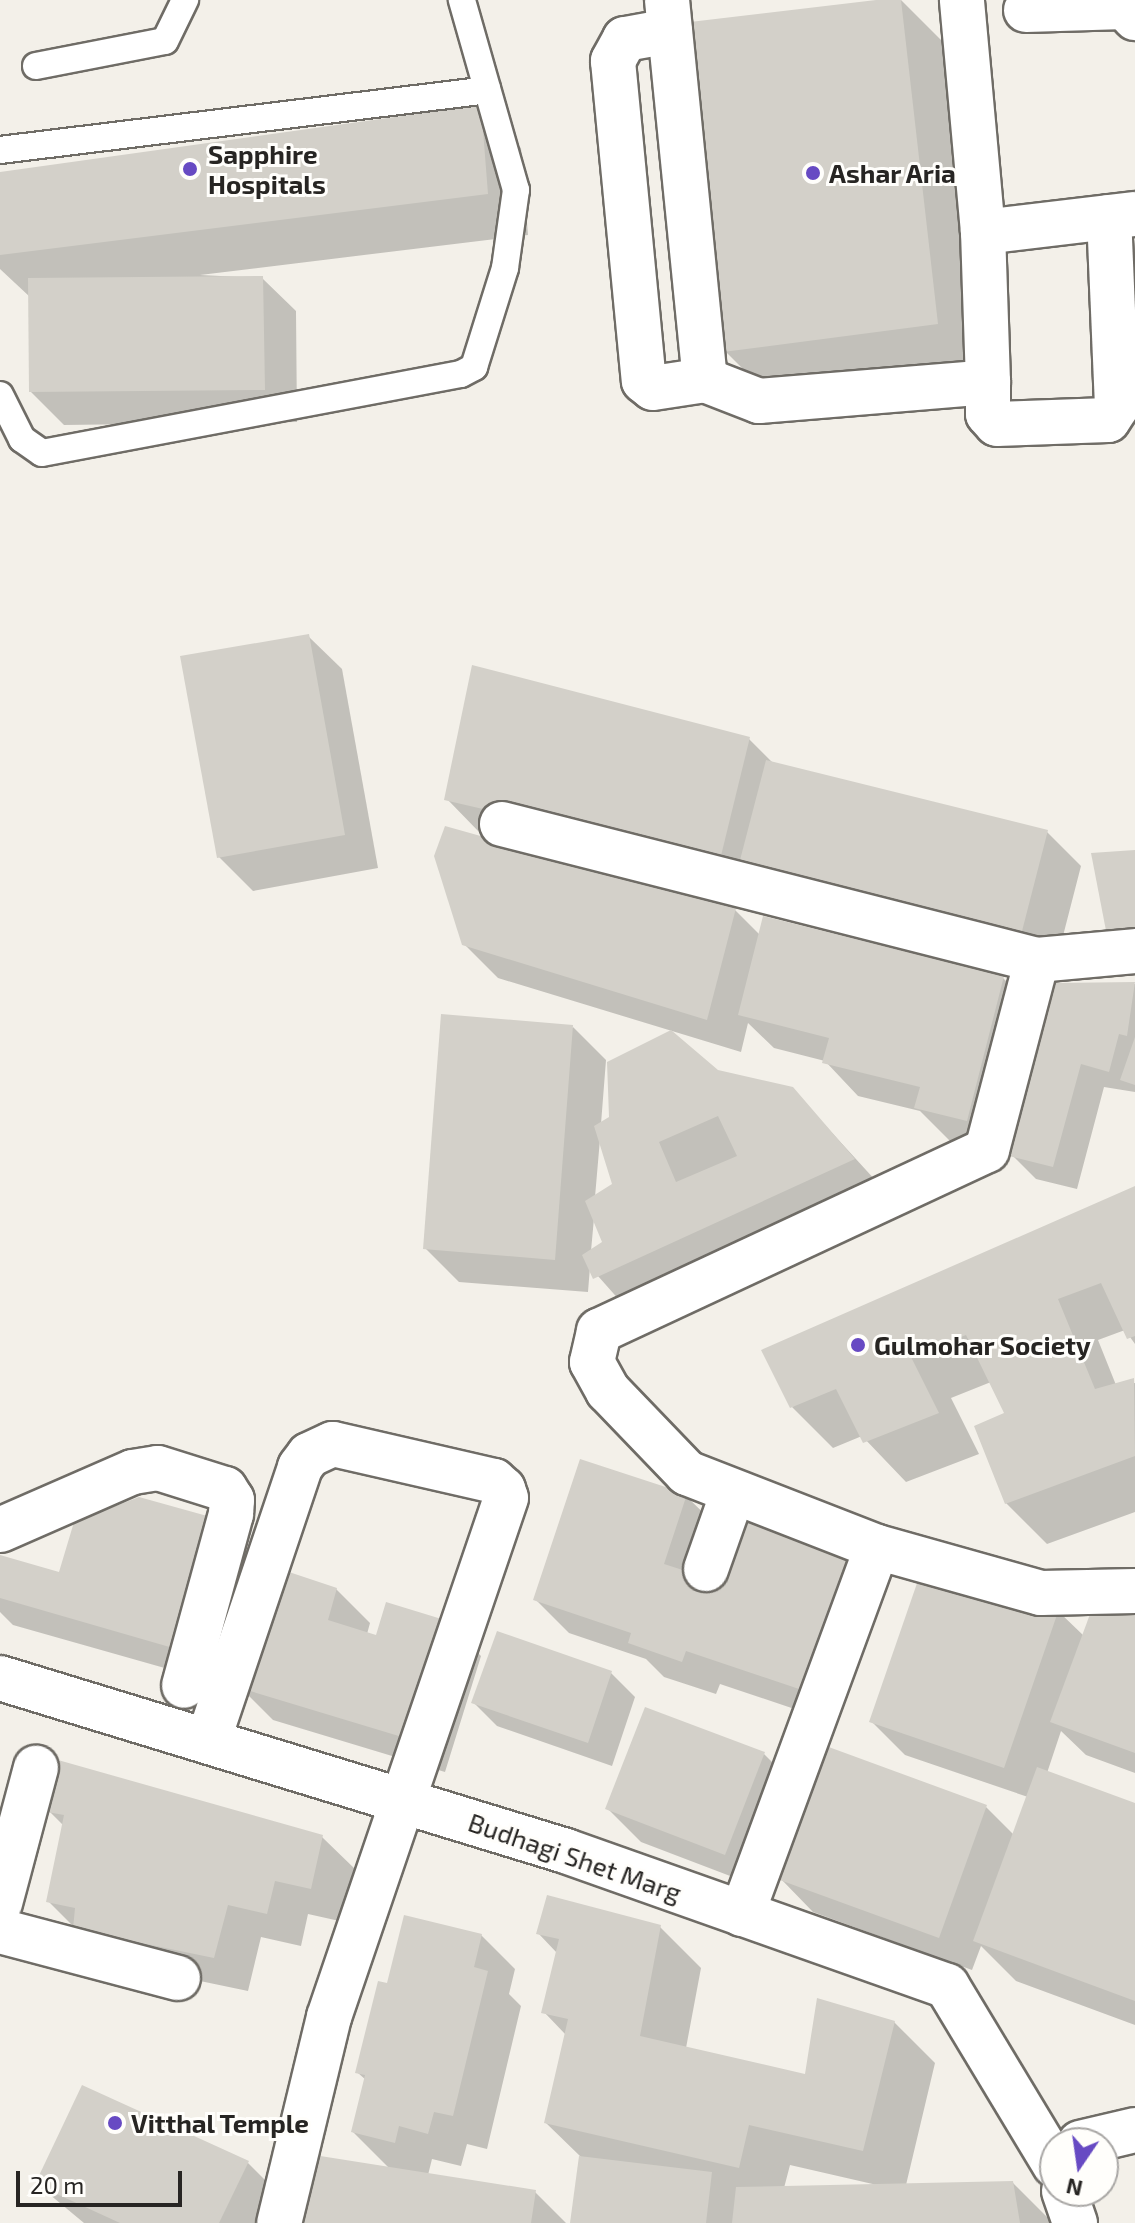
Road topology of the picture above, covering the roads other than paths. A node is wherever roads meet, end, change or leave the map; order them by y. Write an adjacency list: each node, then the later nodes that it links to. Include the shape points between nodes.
1 (185, 0): 7 (lane, via 165,41)
2 (462, 0): 8 (lane)
3 (962, 0): 11 (street)
4 (1026, 10): 6 (street, via 1125,7)
5 (668, 16): 12 (street); 12 (street, via 625,39 613,61 644,381 653,388)
6 (1135, 18)
7 (36, 66)
8 (487, 90): 9 (lane); 14 (lane, via 516,190 505,268 474,367 461,374 42,453 22,439)
9 (0, 150)
10 (1122, 215): 11 (street); 13 (street, via 1117,406 1108,420 997,424 988,414)
11 (983, 232): 13 (street)
12 (705, 380): 13 (street, via 759,401)
13 (988, 382)
14 (0, 395)
15 (502, 824): 17 (street)
16 (1135, 951): 17 (street)
17 (1037, 960): 18 (street, via 987,1150 599,1331 592,1362 608,1391 687,1473)
18 (732, 1495): 20 (street); 21 (street)
19 (0, 1530): 23 (street, via 133,1472 158,1468 225,1489 232,1500 231,1514)
20 (877, 1547): 22 (street, via 1041,1593); 29 (street)
21 (706, 1569)
22 (1135, 1591)
23 (184, 1686)
24 (2, 1688): 25 (street, Budhagi Shet Marg)
25 (208, 1741): 27 (street, Budhagi Shet Marg); 27 (street, via 300,1467 309,1455 333,1444 494,1481 506,1498)
26 (36, 1768): 28 (street)
27 (404, 1800): 29 (street, Budhagi Shet Marg); 33 (street, via 329,2017)
28 (0, 1903)
29 (742, 1914): 32 (street, Budhagi Shet Marg, via 947,1986)
30 (0, 1931): 31 (street)
31 (178, 1978)
32 (1043, 2127)
33 (279, 2223)

